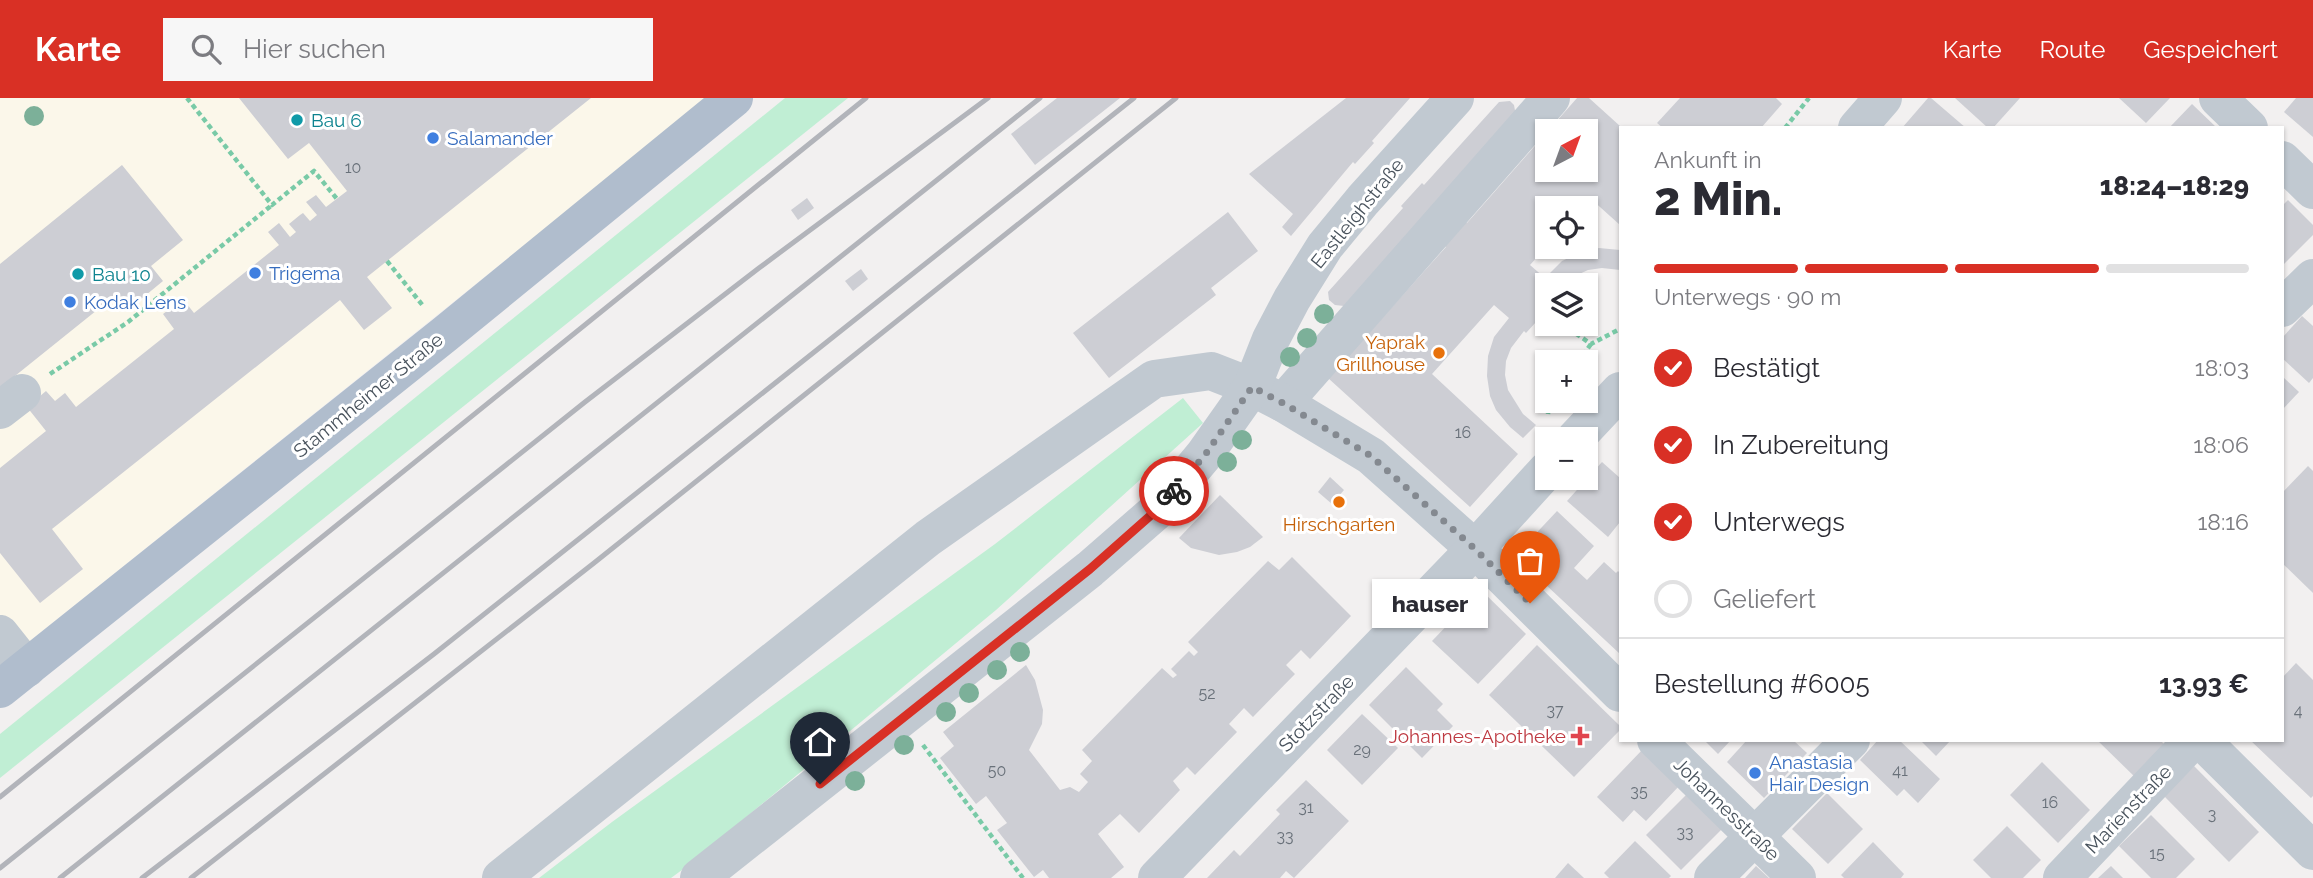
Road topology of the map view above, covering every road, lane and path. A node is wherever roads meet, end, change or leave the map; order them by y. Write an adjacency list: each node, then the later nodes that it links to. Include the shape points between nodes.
1 (187, 98): 14 (path)
2 (734, 98): 19 (main road, Stammheimer Straße)
3 (1455, 98): 24 (street, Eastleighstraße, via 1325,246 1271,339)
4 (1551, 98): 24 (street)
5 (1810, 98): 8 (path)
6 (1883, 98): 9 (street)
7 (2218, 98): 10 (street)
8 (1787, 126)
9 (1859, 126)
10 (2247, 126)
11 (2284, 162): 12 (street)
12 (2313, 190)
13 (337, 199): 14 (path, via 314,171)
14 (272, 205): 25 (path, via 128,322)
15 (387, 261): 19 (path)
16 (2313, 278): 17 (street)
17 (2284, 306)
18 (1619, 330): 21 (path)
19 (445, 334): 30 (main road, Stammheimer Straße)
20 (1579, 336): 21 (path)
21 (1591, 344): 22 (path)
22 (1587, 350)
23 (1619, 392): 26 (street)
24 (1268, 395): 28 (street, via 1371,456); 32 (street, Eastleighstraße, via 1205,455 1158,509); 39 (street, via 1211,371 1154,379 928,538)
25 (11, 402)
26 (1586, 427)
27 (1535, 483): 28 (street, Stotzstraße)
28 (1475, 549): 31 (street); 42 (street, Stotzstraße)
29 (0, 634): 30 (street)
30 (13, 678)
31 (1619, 692)
32 (902, 719): 40 (street, Eastleighstraße); 41 (path)
33 (1658, 742): 37 (street, Johannesstraße)
34 (1849, 742): 37 (street)
35 (2191, 742): 45 (street, Marienstraße)
36 (2203, 742): 38 (street)
37 (1755, 838): 43 (street); 44 (street, Johannesstraße)
38 (2313, 851)
39 (501, 878)
40 (699, 878)
41 (1023, 878)
42 (1157, 878)
43 (1713, 878)
44 (1797, 878)
45 (2062, 878)

